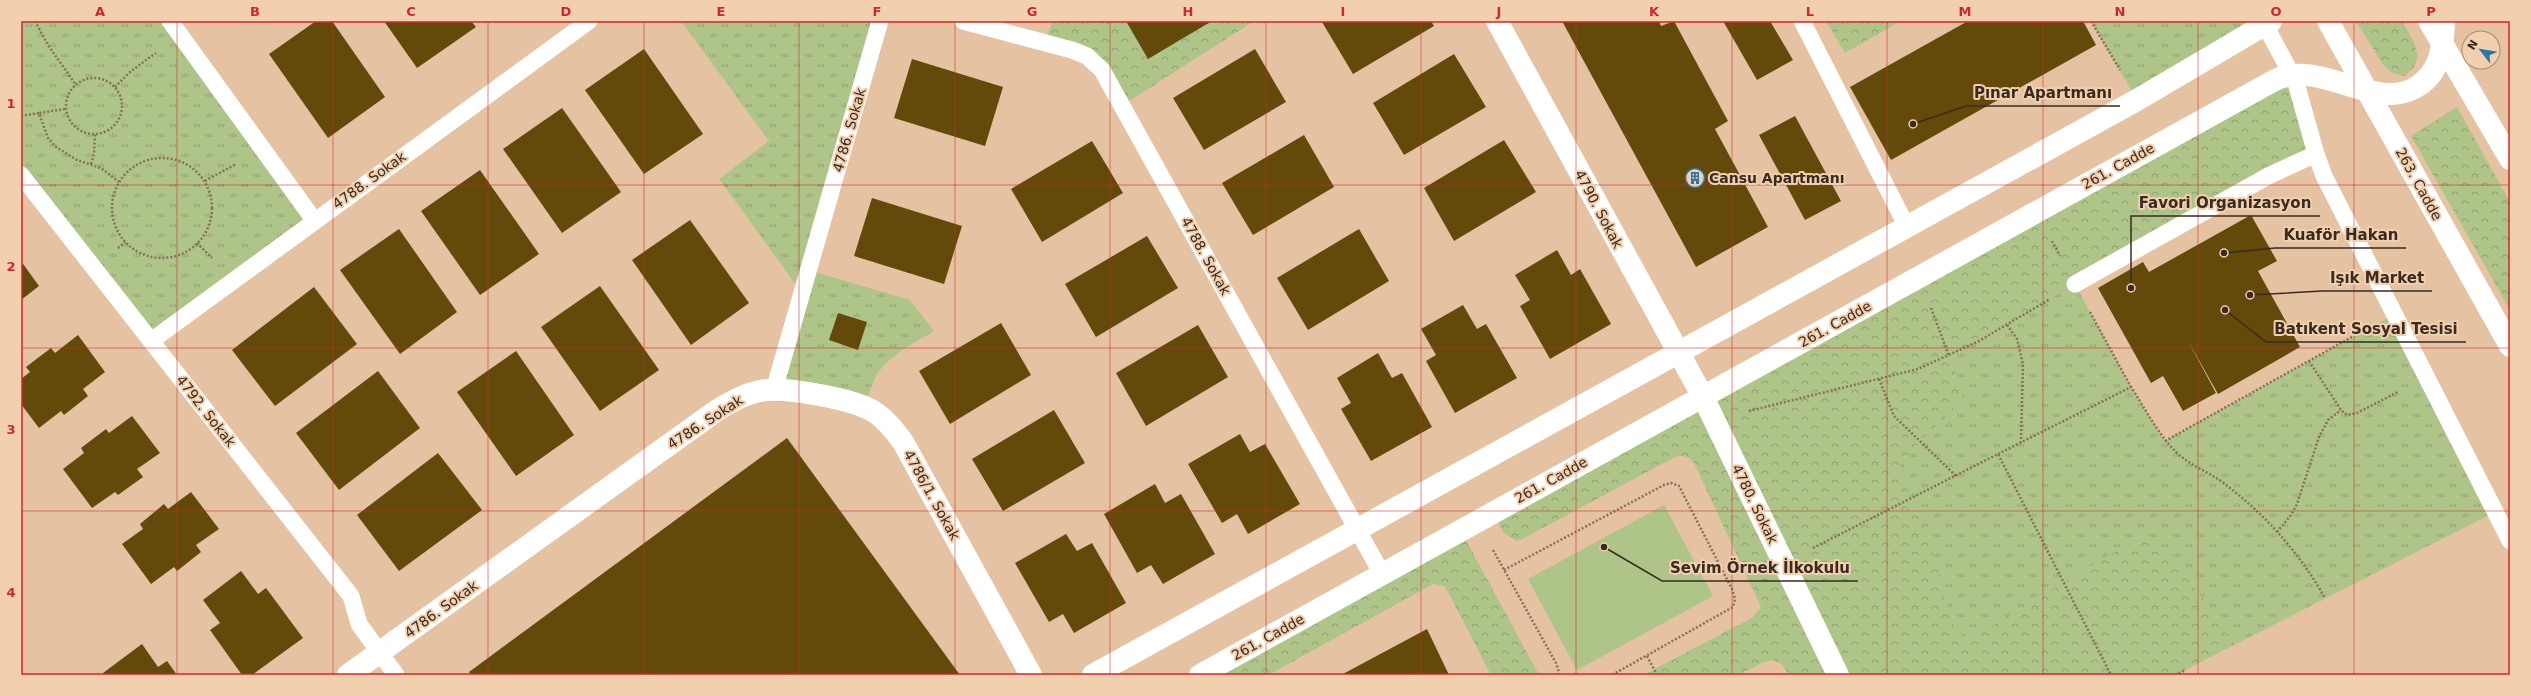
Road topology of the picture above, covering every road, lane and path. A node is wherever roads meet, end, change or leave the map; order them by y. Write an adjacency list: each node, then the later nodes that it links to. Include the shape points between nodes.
1 (36, 21): 16 (path, via 48,45)
2 (170, 21): 13 (lane)
3 (589, 21): 30 (lane, 4788. Sokak)
4 (880, 21): 44 (lane, 4786. Sokak)
5 (963, 21): 53 (lane, 4788. Sokak, via 1072,50 1087,56 1102,70)
6 (1497, 21): 38 (street, 4790. Sokak)
7 (1802, 21): 31 (lane)
8 (2091, 21): 19 (path)
9 (2328, 21): 18 (street, 263. Cadde)
10 (2429, 21): 14 (street)
11 (2444, 21): 14 (street, 261. Cadde)
12 (2266, 22): 15 (lane); 19 (street)
13 (181, 35): 17 (path, via 141,63); 30 (lane)
14 (2443, 45): 18 (street, 261. Cadde, via 2438,65 2427,81 2413,90 2382,93); 25 (street)
15 (2292, 74): 18 (street, 261. Cadde, via 2311,75); 24 (lane, via 2301,96); 29 (street, 261. Cadde, via 2275,80)
16 (76, 85): 17 (path, via 92,78 109,82); 20 (path, via 70,92)
17 (115, 87): 23 (path, via 122,104 120,114 109,130)
18 (2367, 90): 37 (street, 263. Cadde)
19 (2137, 100): 31 (street)
20 (65, 108): 21 (path); 23 (path, via 73,125 81,131)
21 (39, 113): 22 (path); 26 (path, via 48,138 56,147 77,160)
22 (21, 116)
23 (95, 134): 26 (path)
24 (2316, 154): 33 (lane, via 2270,175); 34 (lane, via 2324,176)
25 (2510, 159)
26 (91, 164): 28 (path)
27 (21, 175): 36 (lane, 4792. Sokak)
28 (119, 182): 28 (path, via 130,169 145,160 162,157 178,160 194,168 207,186 211,197 212,214 207,230 197,243 184,252 169,257 153,257 138,252 125,242 116,229 112,213 113,197)
29 (2035, 211): 32 (street, 261. Cadde); 33 (path)
30 (314, 220): 36 (lane, 4788. Sokak)
31 (1907, 227): 38 (street)
32 (1915, 279): 39 (path, via 1930,307); 45 (street, 261. Cadde)
33 (2075, 284): 35 (path); 43 (path)
34 (2395, 314): 40 (path); 41 (lane)
35 (2007, 325): 39 (path); 49 (path, via 2017,339 2023,364)
36 (151, 341): 60 (lane, 4792. Sokak, via 351,596 360,624)
37 (2510, 346)
38 (1677, 353): 45 (street, 4790. Sokak); 53 (street)
39 (1949, 356): 42 (path, via 1918,369)
40 (2309, 361): 46 (path); 48 (path)
41 (2427, 377): 46 (path, via 2354,415 2347,415); 55 (lane)
42 (1878, 379): 47 (path); 51 (path, via 1894,416)
43 (2131, 387): 48 (path); 49 (path)
44 (774, 390): 60 (street, 4786. Sokak, via 745,395 716,411); 65 (street, 4786/1. Sokak, via 842,400 875,412 890,426 903,442)
45 (1703, 397): 47 (street, 4780. Sokak); 52 (street, 261. Cadde)
46 (2341, 410): 54 (path, via 2326,425 2297,504)
47 (1714, 420): 56 (street, 4780. Sokak)
48 (2165, 441): 54 (path, via 2187,461 2226,484)
49 (2021, 442): 50 (path)
50 (1998, 454): 51 (path); 72 (path)
51 (1956, 476): 56 (path)
52 (1477, 522): 57 (path); 58 (street, 261. Cadde)
53 (1357, 529): 58 (lane, 4788. Sokak); 66 (street)
54 (2277, 532): 59 (path, via 2308,567)
55 (2510, 541)
56 (1784, 563): 71 (street, 4780. Sokak)
57 (1504, 570): 61 (path, via 1664,485 1671,483 1679,486 1735,599 1734,607); 68 (path, via 1556,663)
58 (1382, 574): 67 (street, 261. Cadde)
59 (2326, 598)
60 (379, 653): 63 (street, 4786. Sokak); 64 (lane, 4792. Sokak)
61 (1647, 656): 69 (path); 70 (path)
62 (2186, 670): 73 (path)
63 (348, 675)
64 (396, 675)
65 (1031, 675)
66 (1093, 675)
67 (1200, 675)
68 (1560, 675)
69 (1612, 675)
70 (1657, 675)
71 (1838, 675)
72 (2111, 675)
73 (2175, 675)

